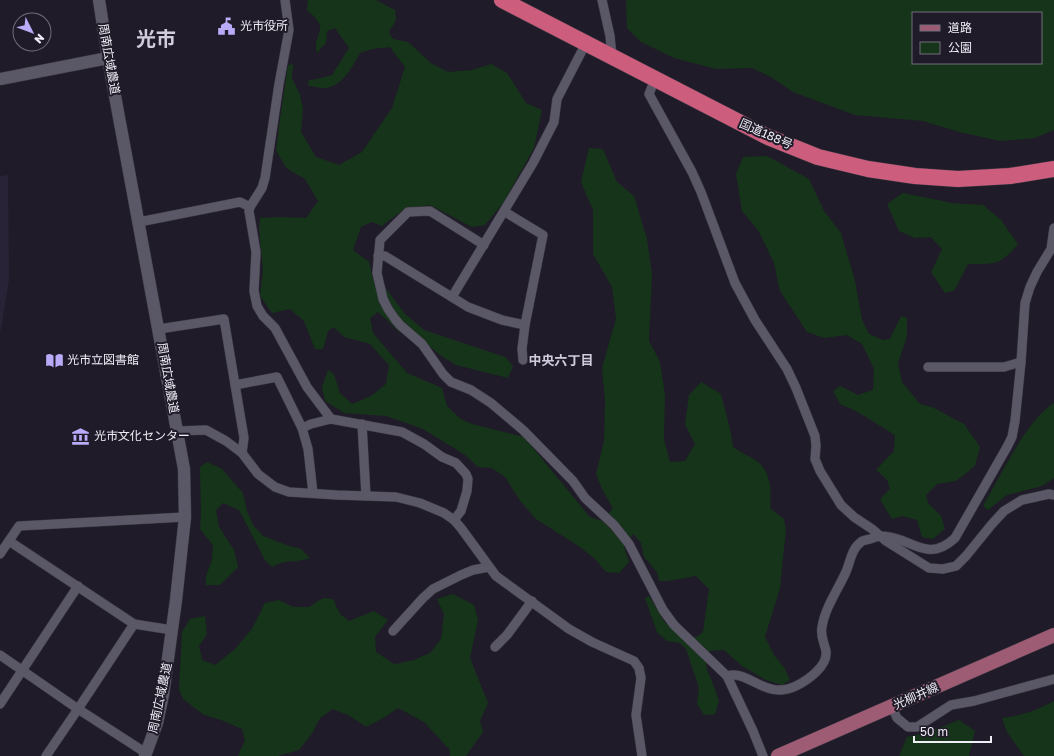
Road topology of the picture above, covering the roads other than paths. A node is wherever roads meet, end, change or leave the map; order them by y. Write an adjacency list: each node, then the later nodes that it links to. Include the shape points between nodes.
1 (99, 0): 7 (street, 周南広域農道)
2 (285, 0): 12 (street, via 289,30 265,178)
3 (502, 0): 5 (highway, 国道188号)
4 (602, 0): 6 (street)
5 (586, 43): 6 (highway, 国道188号); 13 (street, via 557,99 554,122)
6 (612, 56): 9 (highway, 国道188号)
7 (108, 58): 8 (street); 14 (street, 周南広域農道)
8 (0, 79)
9 (655, 79): 10 (highway, 国道188号, via 768,137 818,157 868,169 915,176 958,178 1010,176); 35 (street, via 649,94 692,172 735,283 754,320 787,369 796,388 815,436 815,459 820,471 841,505)
10 (1054, 168): 11 (street)
11 (1054, 178)
12 (250, 207): 14 (street, via 240,202); 25 (street, via 256,252 254,291 257,306 275,328 306,387)
13 (505, 212): 16 (street); 19 (street, via 543,235)
14 (140, 222): 20 (street, 周南広域農道)
15 (1054, 228): 22 (street, via 1051,249 1037,272 1025,303)
16 (484, 245): 17 (street, via 430,211 408,212 380,240); 18 (street)
17 (378, 256): 18 (street, via 385,256); 48 (street, via 377,273 383,299 395,319 422,344 443,374 452,382 491,403 523,430 573,481 585,498 614,525 629,544 663,610 674,625)
18 (452, 297): 19 (street, via 468,307)
19 (524, 325): 21 (street)
20 (159, 329): 24 (street, via 224,318); 28 (street, 周南広域農道)
21 (523, 360)
22 (1021, 362): 23 (street, via 1004,367); 35 (street, via 1012,437 955,538 940,548 931,550)
23 (928, 367)
24 (236, 385): 27 (street, via 277,377); 29 (street, via 244,438)
25 (331, 419): 26 (street); 27 (street)
26 (362, 424): 32 (street); 34 (street, via 402,432 456,463 468,479 461,511)
27 (302, 428): 30 (street, via 308,449)
28 (178, 431): 29 (street, via 206,430 226,440); 33 (street, 周南広域農道, via 184,469)
29 (242, 453): 30 (street, via 258,474 275,487 288,492)
30 (313, 493): 32 (street)
31 (1052, 493): 35 (street, via 1022,500 1004,511 956,566 929,568)
32 (366, 496): 34 (street, via 396,497 420,503)
33 (185, 517): 36 (street, via 19,526); 42 (street, 周南広域農道)
34 (454, 520): 38 (street)
35 (880, 536): 48 (street, via 861,542 854,551 821,628 826,654 817,670 795,686 781,690 770,690 740,675)
36 (9, 541): 37 (street); 39 (street)
37 (0, 554)
38 (489, 567): 40 (street, via 496,576); 43 (street, via 461,575 433,589)
39 (78, 586): 41 (street); 47 (street)
40 (532, 601): 45 (street, via 508,635); 55 (street, via 569,629 634,661 639,668 641,678 636,715)
41 (134, 624): 42 (street); 52 (street)
42 (172, 630): 53 (street, 周南広域農道, via 163,695)
43 (392, 631)
44 (1054, 635): 51 (main road, 光柳井線)
45 (495, 647)
46 (0, 655): 47 (street)
47 (23, 670): 50 (street); 52 (street)
48 (727, 676): 56 (street)
49 (1054, 679): 51 (street, via 951,705 917,727 908,727 897,718)
50 (0, 704)
51 (892, 707): 57 (main road, 光柳井線)
52 (78, 709): 53 (street); 54 (street)
53 (146, 754)
54 (46, 756)
55 (642, 756)
56 (763, 756)
57 (778, 756)

